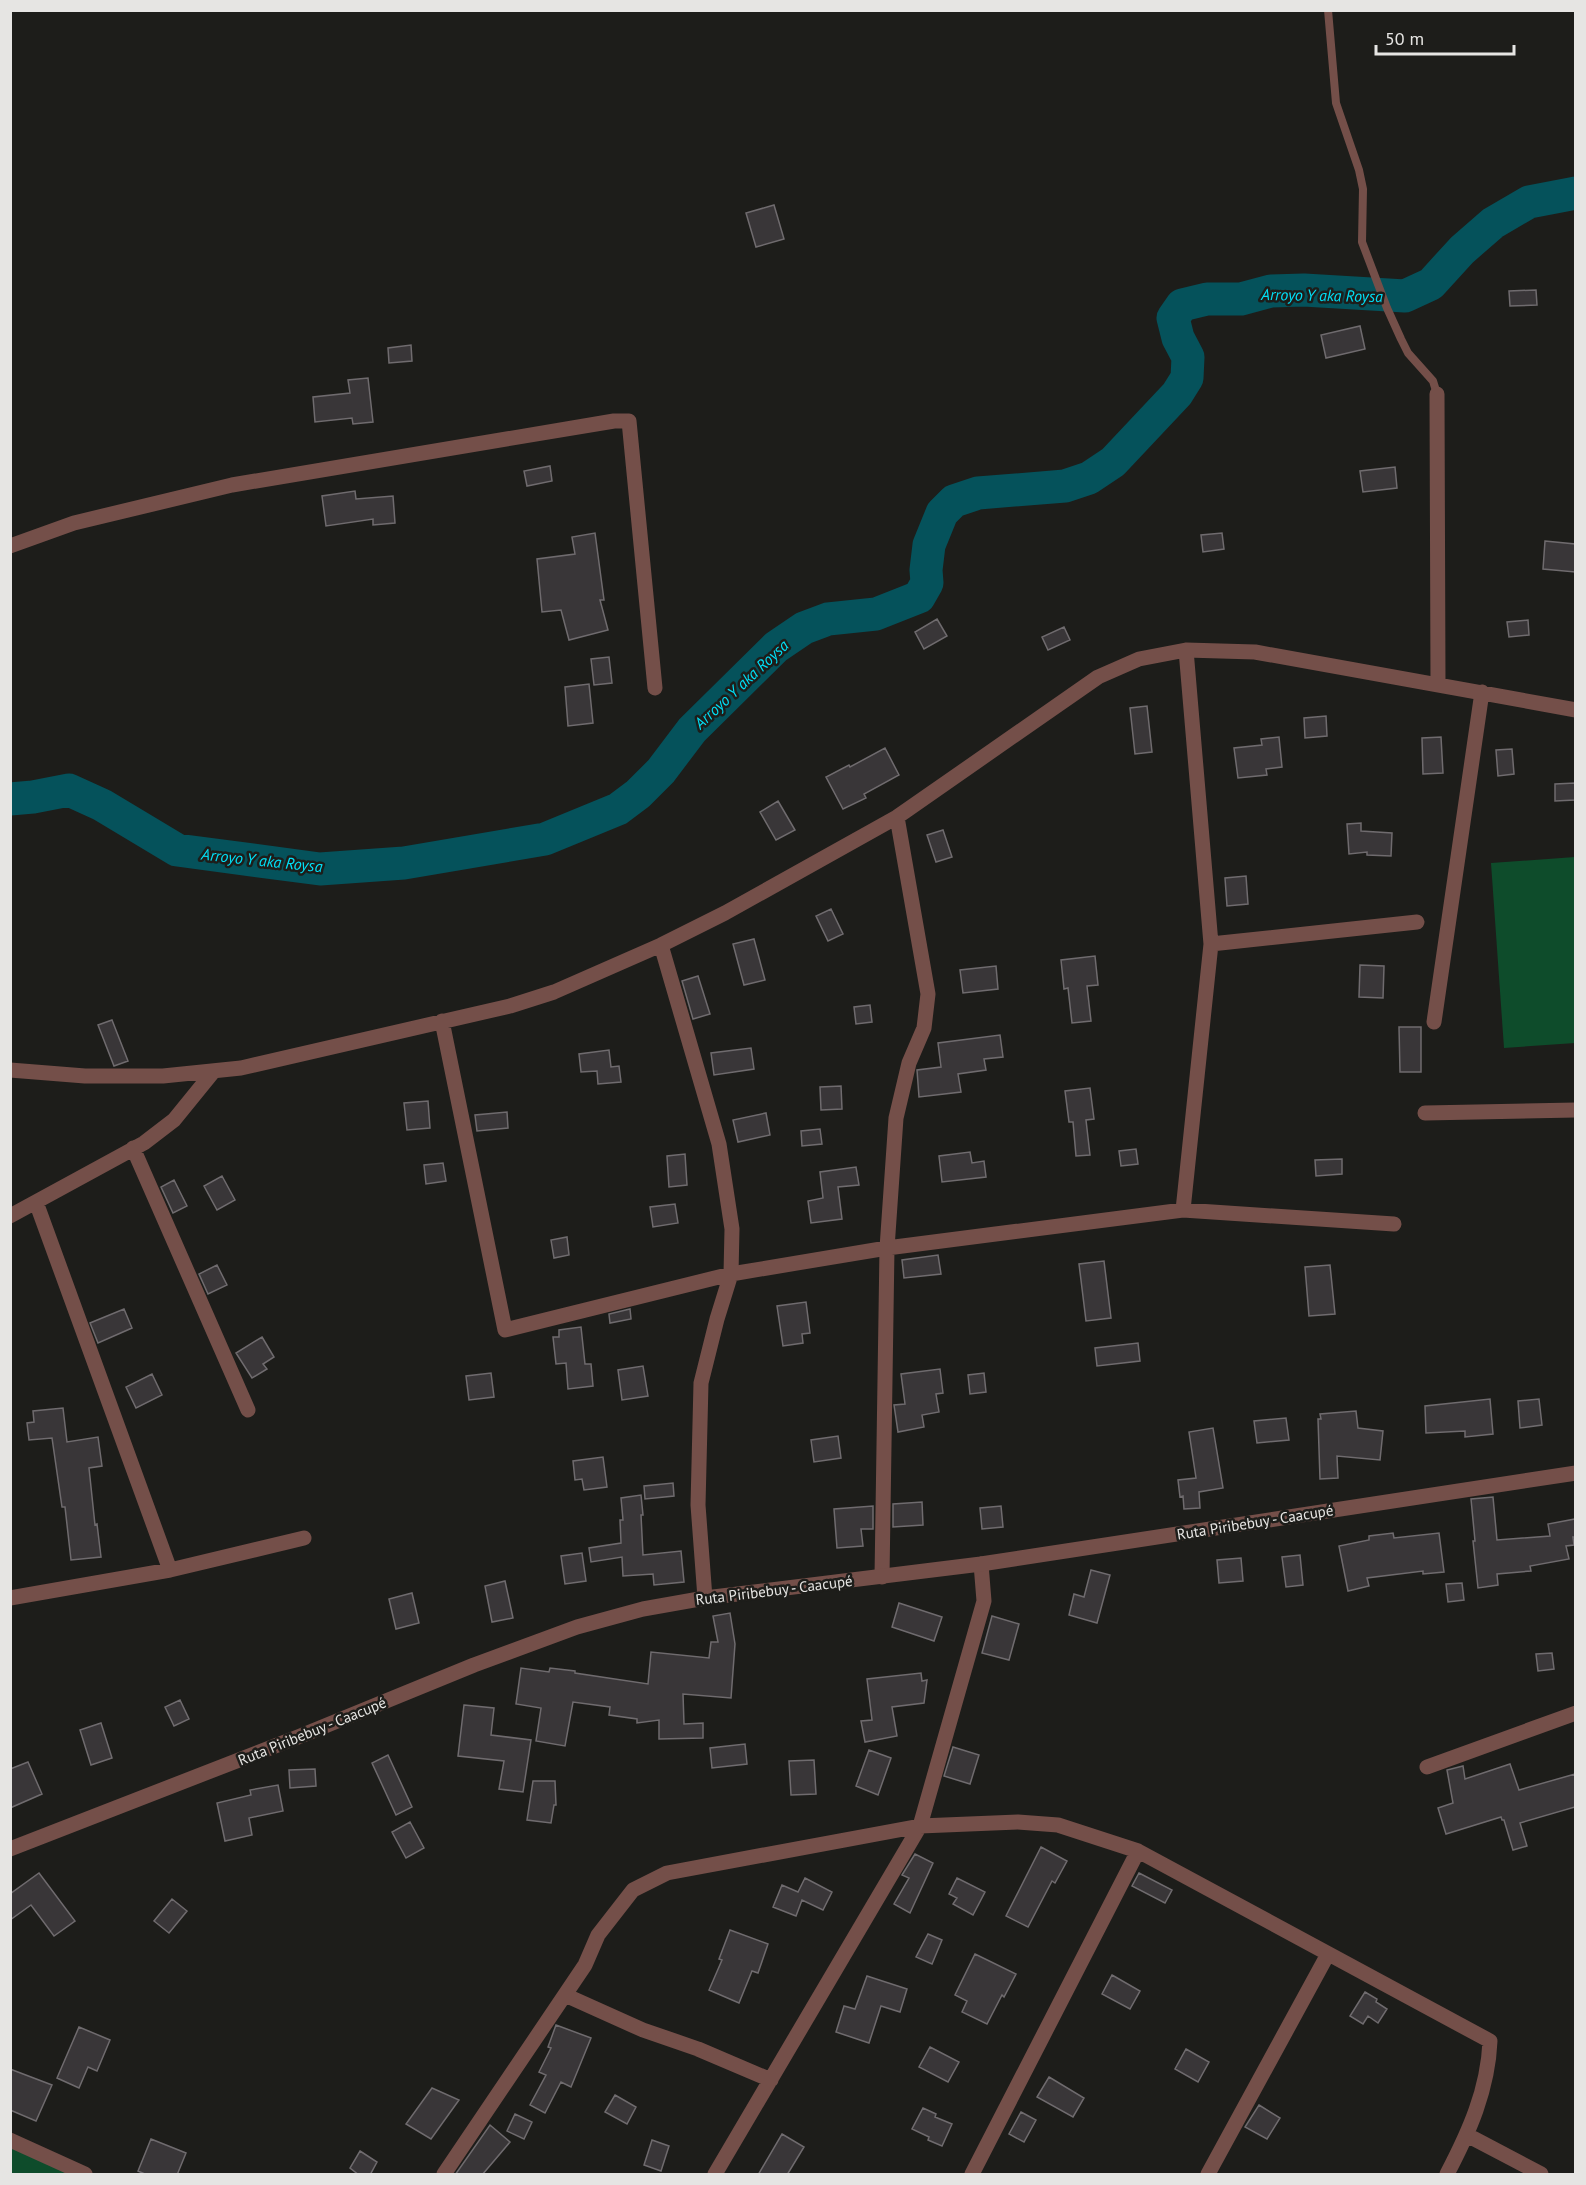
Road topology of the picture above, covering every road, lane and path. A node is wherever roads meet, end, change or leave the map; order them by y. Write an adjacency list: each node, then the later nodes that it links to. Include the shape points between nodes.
1 (1328, 10): 2 (lane, via 1336,103 1359,170 1364,206 1362,242 1408,353 1433,381)
2 (1437, 394): 5 (street)
3 (10, 546): 6 (street, via 74,524 232,484 629,421)
4 (1186, 650): 5 (street, via 1255,652); 9 (street, via 1138,659 1098,677); 11 (street)
5 (1438, 684): 7 (street)
6 (655, 688)
7 (1482, 692): 8 (street); 14 (street)
8 (1575, 710)
9 (897, 817): 12 (street); 24 (street, via 928,994 924,1028 909,1063 896,1118)
10 (1417, 922): 11 (street)
11 (1211, 944): 21 (street)
12 (661, 945): 13 (street, via 554,992); 25 (street, via 719,1144 732,1229)
13 (442, 1021): 16 (street); 25 (street, via 505,1330)
14 (1434, 1022)
15 (10, 1070): 16 (street, via 85,1076)
16 (213, 1072): 19 (street, via 174,1120)
17 (1575, 1110): 18 (street)
18 (1425, 1113)
19 (133, 1148): 20 (street); 26 (street)
20 (36, 1202): 22 (street); 30 (street)
21 (1183, 1210): 23 (street); 24 (street)
22 (10, 1216)
23 (1394, 1224)
24 (887, 1248): 25 (street); 31 (street)
25 (731, 1274): 33 (street, via 701,1383 698,1505)
26 (248, 1410)
27 (1575, 1473): 29 (street, Ruta Piribebuy - Caacupé)
28 (304, 1538): 30 (street)
29 (981, 1564): 31 (street, Ruta Piribebuy - Caacupé); 36 (street, via 984,1601)
30 (170, 1570): 32 (street)
31 (882, 1577): 33 (street, Ruta Piribebuy - Caacupé)
32 (10, 1598)
33 (705, 1598): 37 (street, Ruta Piribebuy - Caacupé, via 577,1627 524,1646)
34 (1575, 1713): 35 (street)
35 (1427, 1767)
36 (920, 1826): 38 (street, via 1018,1822 1058,1825); 40 (street, via 667,1873 633,1890 598,1935 585,1965); 41 (street)
37 (10, 1849)
38 (1138, 1851): 39 (street); 47 (street)
39 (1328, 1954): 42 (street, via 1490,2040 1484,2087); 48 (street)
40 (565, 1995): 41 (street); 45 (street)
41 (771, 2080): 46 (street)
42 (1467, 2135): 49 (street); 50 (street)
43 (10, 2140): 44 (street)
44 (85, 2175)
45 (444, 2175)
46 (715, 2175)
47 (972, 2175)
48 (1208, 2175)
49 (1446, 2175)
50 (1541, 2175)

